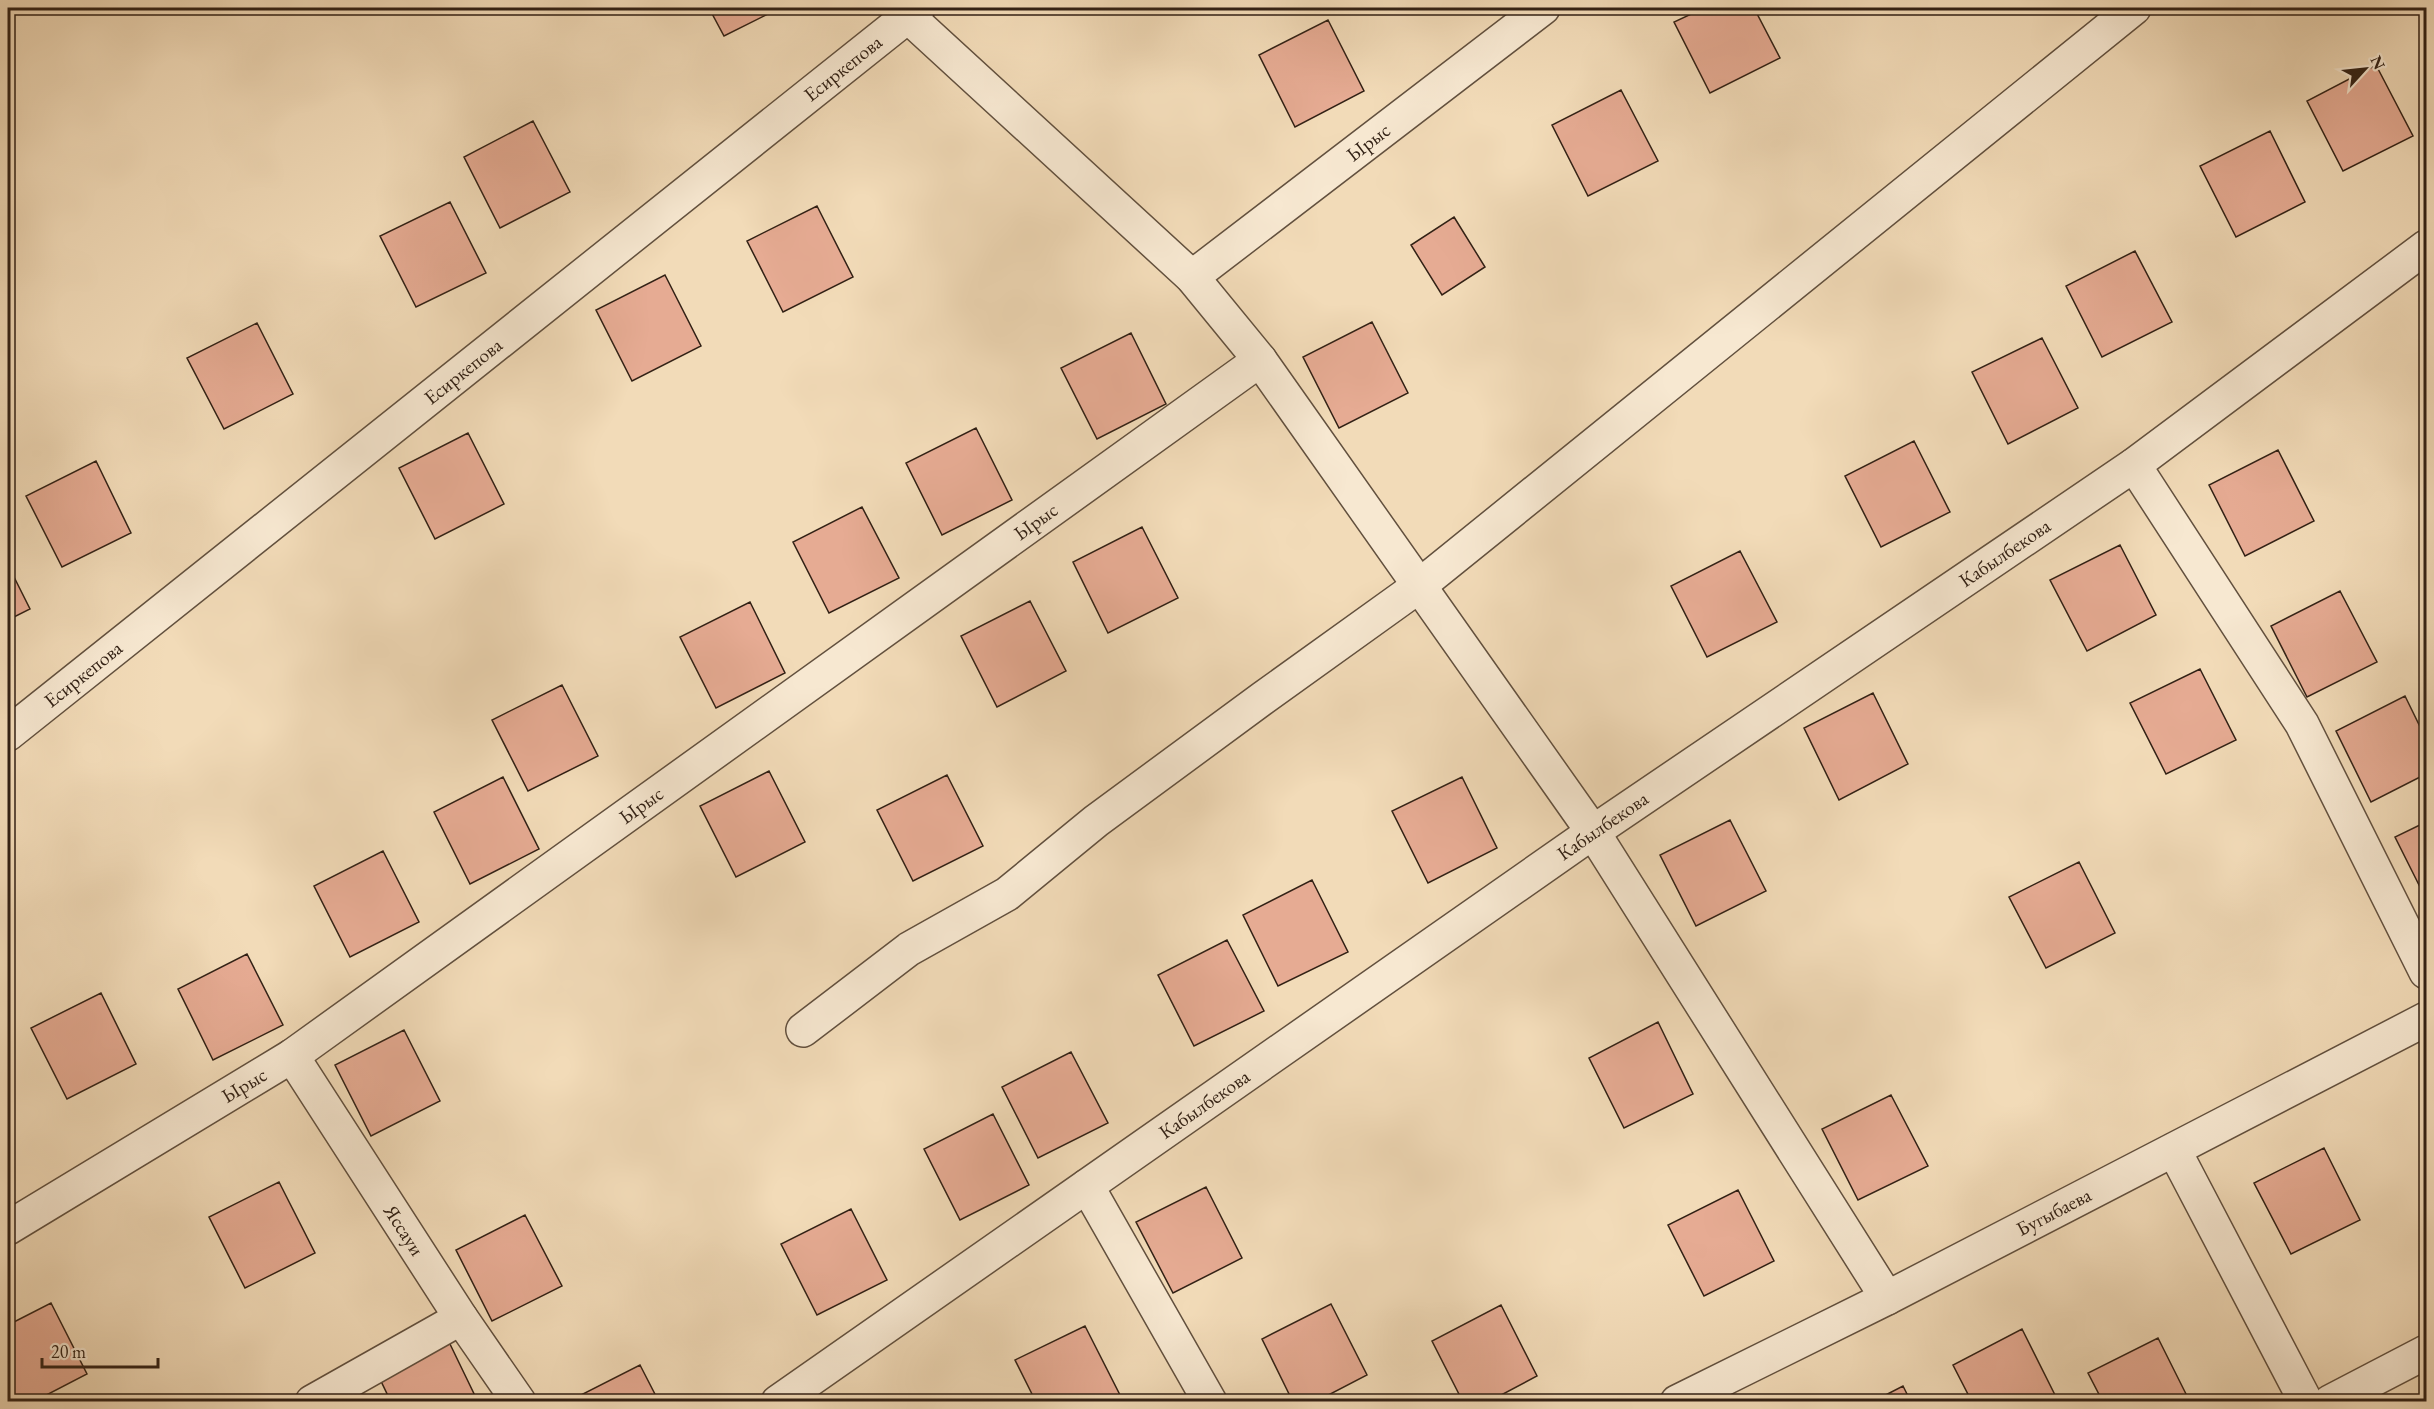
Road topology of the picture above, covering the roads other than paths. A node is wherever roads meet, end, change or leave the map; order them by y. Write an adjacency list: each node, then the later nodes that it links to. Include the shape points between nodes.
1 (1543, 8): 5 (street, Ырыс)
2 (2134, 8): 8 (street)
3 (908, 10): 5 (street); 9 (street, Есиркепова)
4 (2427, 248): 7 (street, Кабылбекова)
5 (1192, 277): 6 (street)
6 (1260, 360): 8 (street); 14 (street, Ырыс)
7 (2134, 465): 10 (street, Кабылбекова); 11 (street, via 2302,724)
8 (1419, 586): 10 (street); 13 (street, via 1096,821 1007,894 909,949)
9 (8, 734)
10 (1593, 832): 16 (street, Кабылбекова); 18 (street)
11 (2427, 972)
12 (2427, 1019): 15 (street, Бугыбаева)
13 (803, 1030)
14 (292, 1056): 17 (street, Ырыс); 19 (street, Яссауи)
15 (2174, 1150): 18 (street, Бугыбаева); 26 (street)
16 (1087, 1186): 23 (street, Кабылбекова); 24 (street)
17 (8, 1228)
18 (1887, 1298): 25 (street, Бугыбаева)
19 (461, 1318): 21 (street); 22 (street, Яссауи)
20 (2427, 1352): 27 (street)
21 (312, 1401)
22 (519, 1401)
23 (778, 1401)
24 (1210, 1401)
25 (1677, 1401)
26 (2306, 1401)
27 (2330, 1401)

